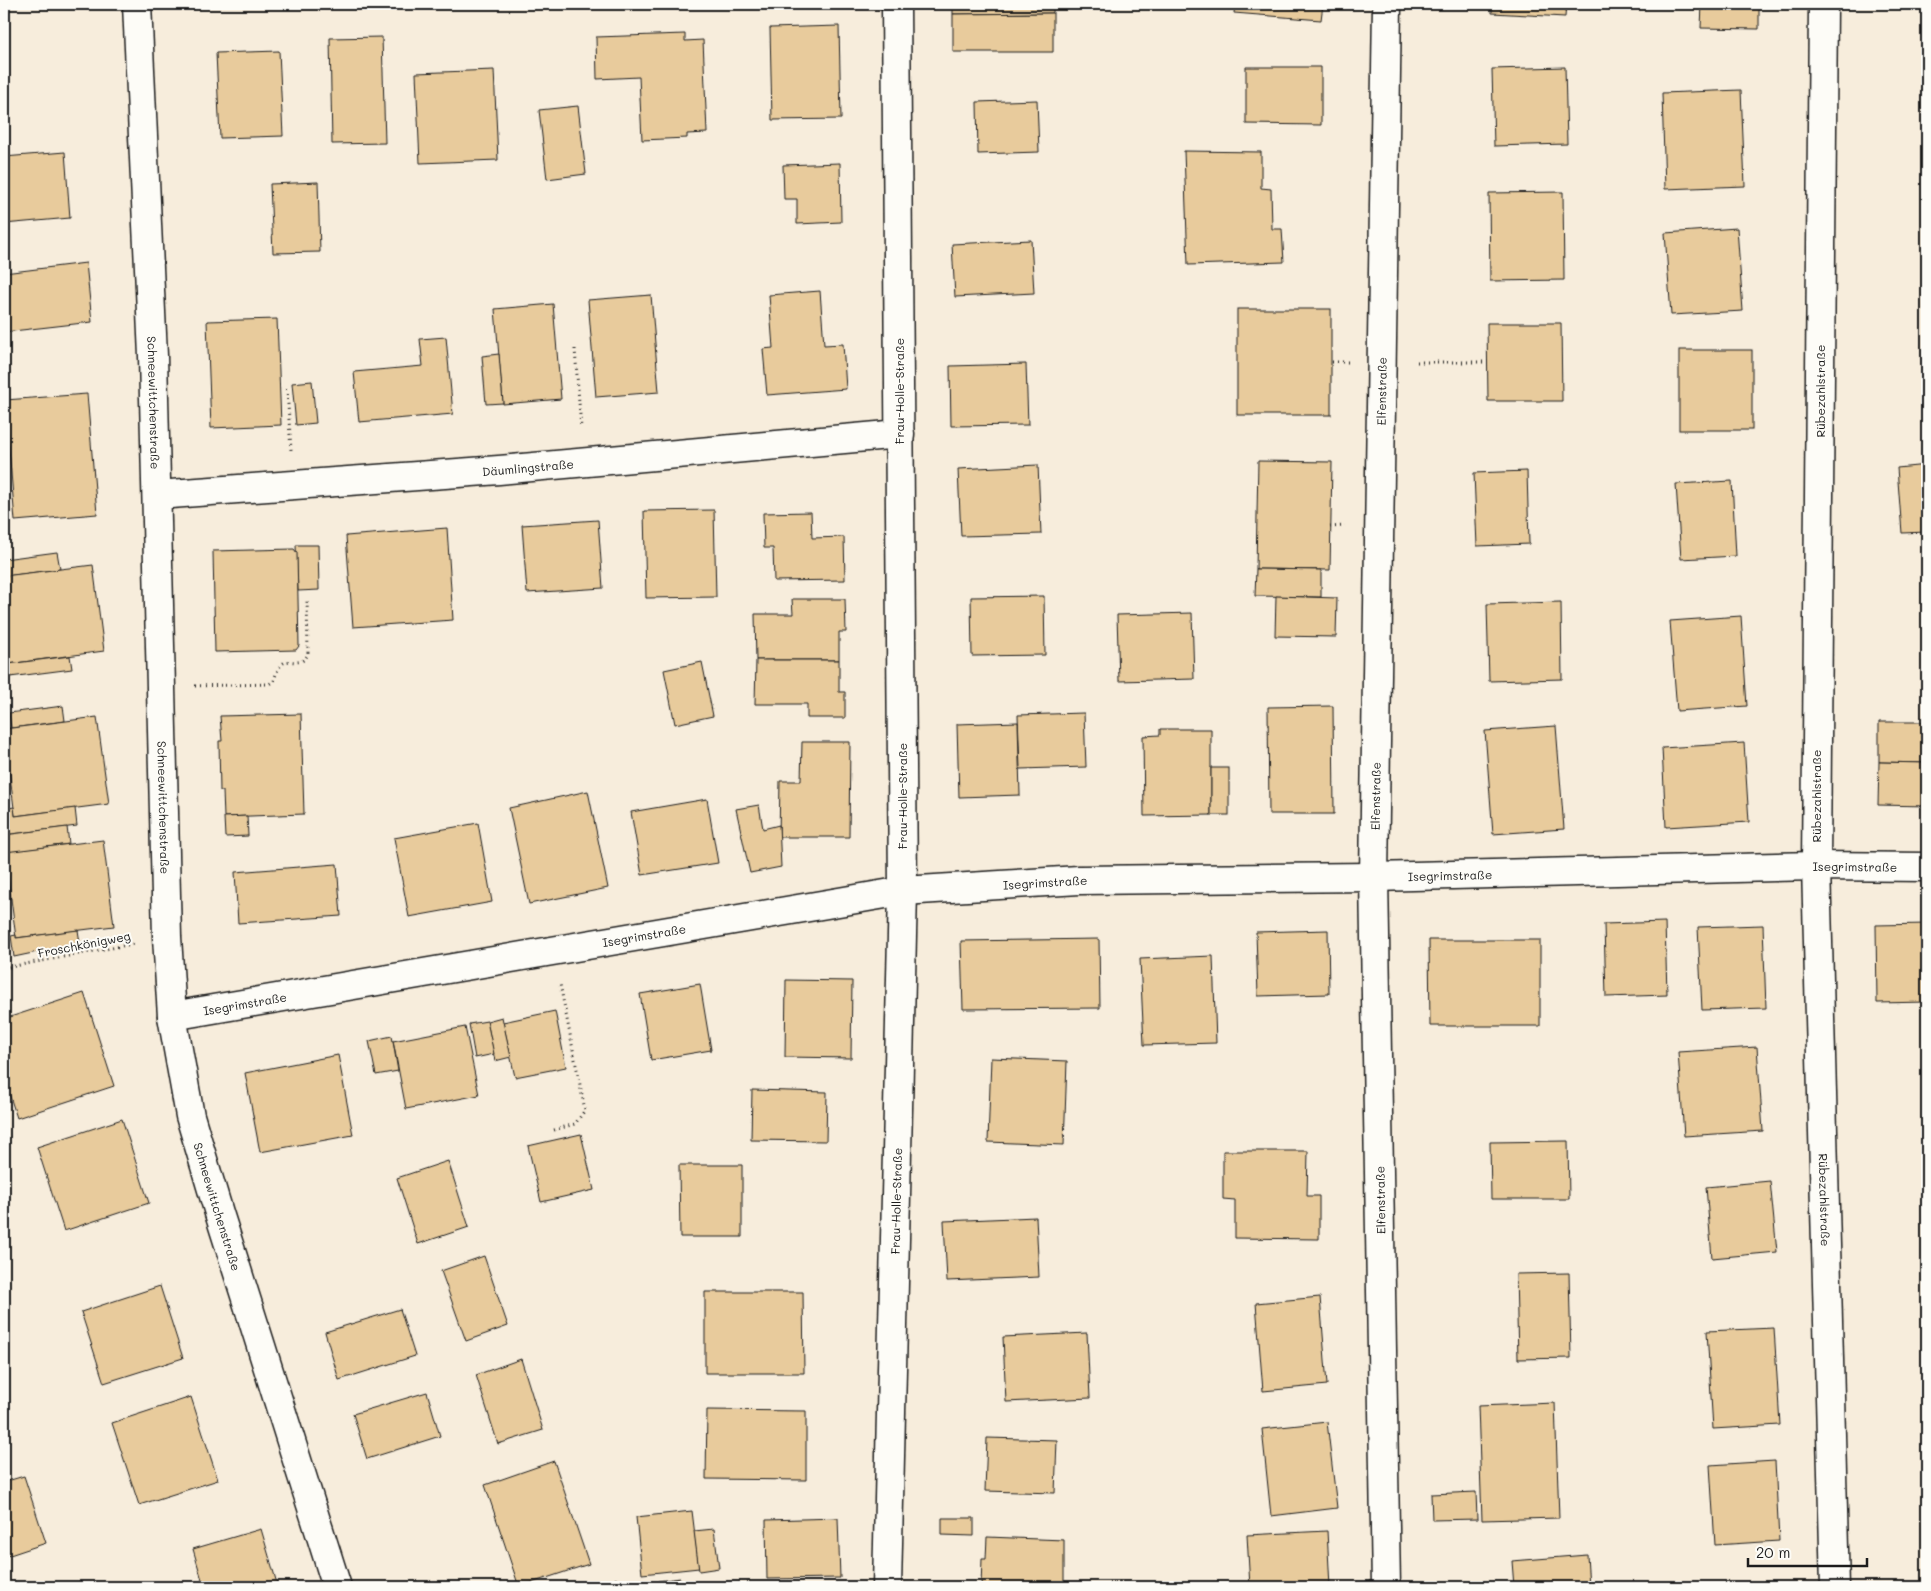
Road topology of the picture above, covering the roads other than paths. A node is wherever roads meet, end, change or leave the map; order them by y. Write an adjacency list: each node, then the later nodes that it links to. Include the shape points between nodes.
1 (137, 4): 6 (street, Schneewittchenstraße)
2 (896, 4): 5 (street, Frau-Holle-Straße)
3 (1387, 4): 9 (street, Elfenstraße)
4 (1823, 4): 7 (street, Rübezahlstraße)
5 (900, 434): 6 (street, Däumlingstraße, via 584,463); 10 (street, Frau-Holle-Straße)
6 (157, 495): 11 (street, Schneewittchenstraße, via 167,937)
7 (1816, 866): 8 (street, Isegrimstraße); 9 (street, Isegrimstraße); 12 (street, Rübezahlstraße)
8 (1927, 867)
9 (1374, 877): 10 (street, Isegrimstraße, via 1079,880); 15 (street, Elfenstraße)
10 (903, 891): 11 (street, Isegrimstraße); 14 (street, Frau-Holle-Straße)
11 (172, 1016): 13 (street, Schneewittchenstraße, via 190,1116)
12 (1835, 1586)
13 (337, 1587)
14 (887, 1587)
15 (1386, 1587)

